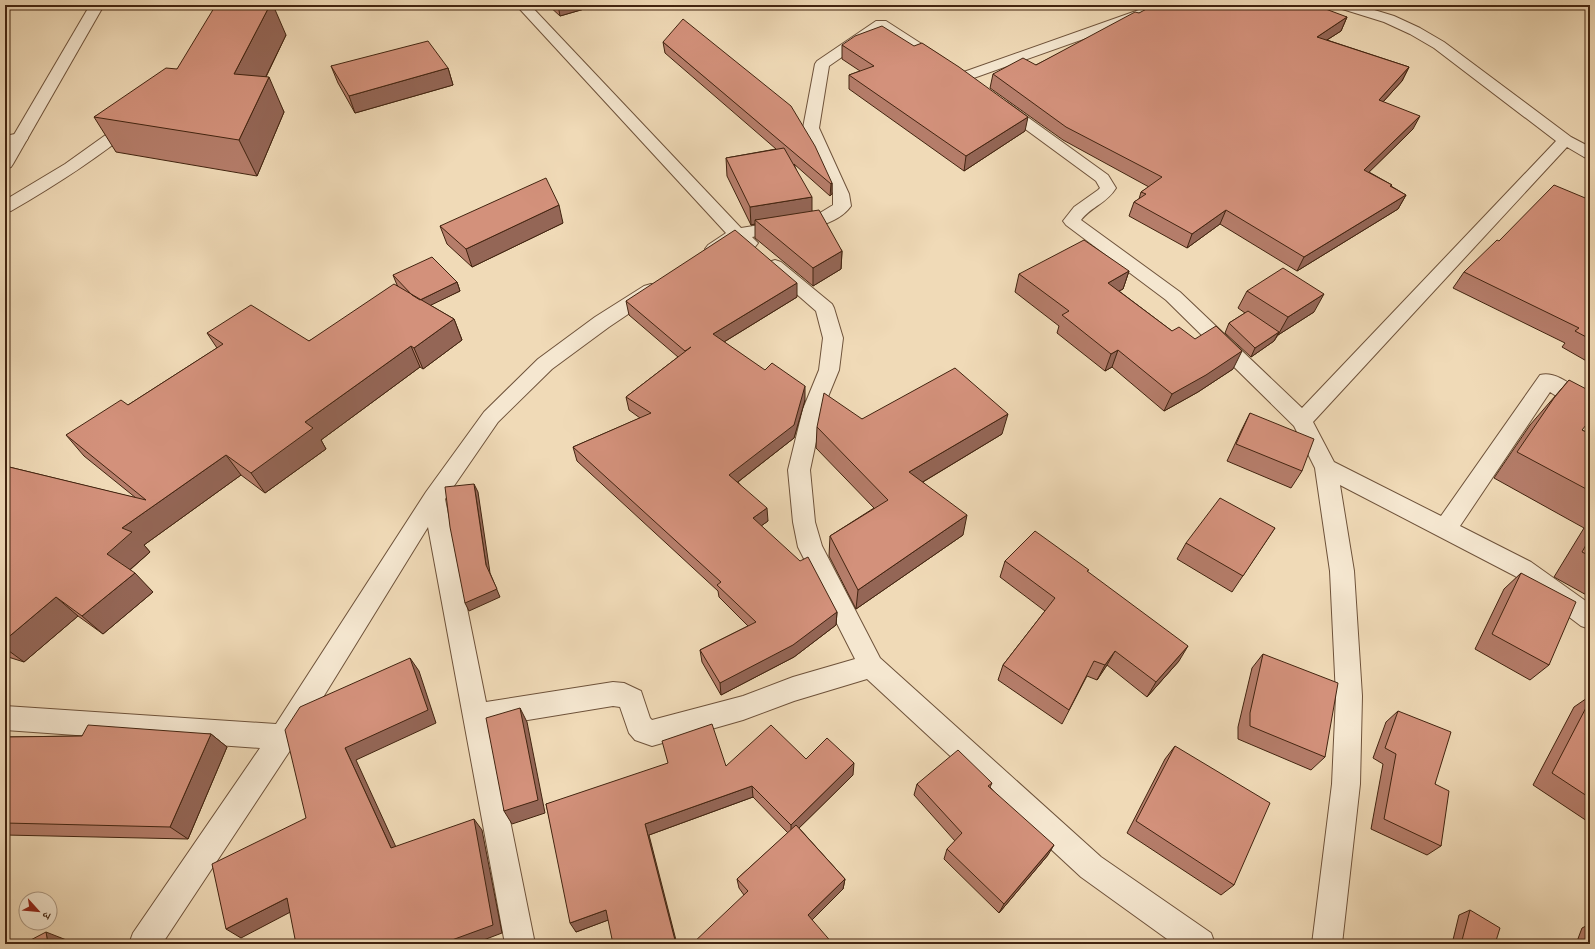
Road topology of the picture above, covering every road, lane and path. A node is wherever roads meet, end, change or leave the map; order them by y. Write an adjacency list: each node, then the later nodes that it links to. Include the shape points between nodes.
1 (97, 5): 7 (street)
2 (523, 5): 13 (street)
3 (1166, 5): 5 (street)
4 (1344, 5): 8 (street, via 1389,19 1438,45)
5 (963, 77): 13 (street, via 881,24 822,64 811,128 841,194 842,206 820,221); 17 (street, via 1102,178 1108,188 1104,195 1082,208 1072,221 1173,296)
6 (141, 115): 12 (street, via 104,146)
7 (20, 138): 9 (street); 11 (street)
8 (1565, 140): 10 (street); 17 (street)
9 (5, 141)
10 (1590, 154)
11 (5, 164)
12 (5, 207)
13 (738, 234): 14 (street); 22 (street, via 825,308 833,338 830,370 813,409 799,470 804,522 810,547)
14 (699, 259)
15 (666, 280): 19 (street, via 545,364 491,417)
16 (1590, 408): 20 (street, via 1547,380)
17 (1302, 421): 18 (street)
18 (1326, 468): 20 (street); 29 (street, via 1342,571 1349,696 1346,784)
19 (434, 498): 23 (street); 25 (street)
20 (1445, 528): 21 (street, via 1523,569)
21 (1590, 618)
22 (871, 666): 23 (street, via 793,689 742,708 652,733 644,731 638,724 632,700 624,695 613,694); 28 (street, via 1091,867)
23 (475, 716): 27 (street)
24 (5, 718): 25 (street)
25 (283, 737): 26 (street)
26 (144, 944)
27 (520, 944)
28 (1200, 944)
29 (1327, 944)

